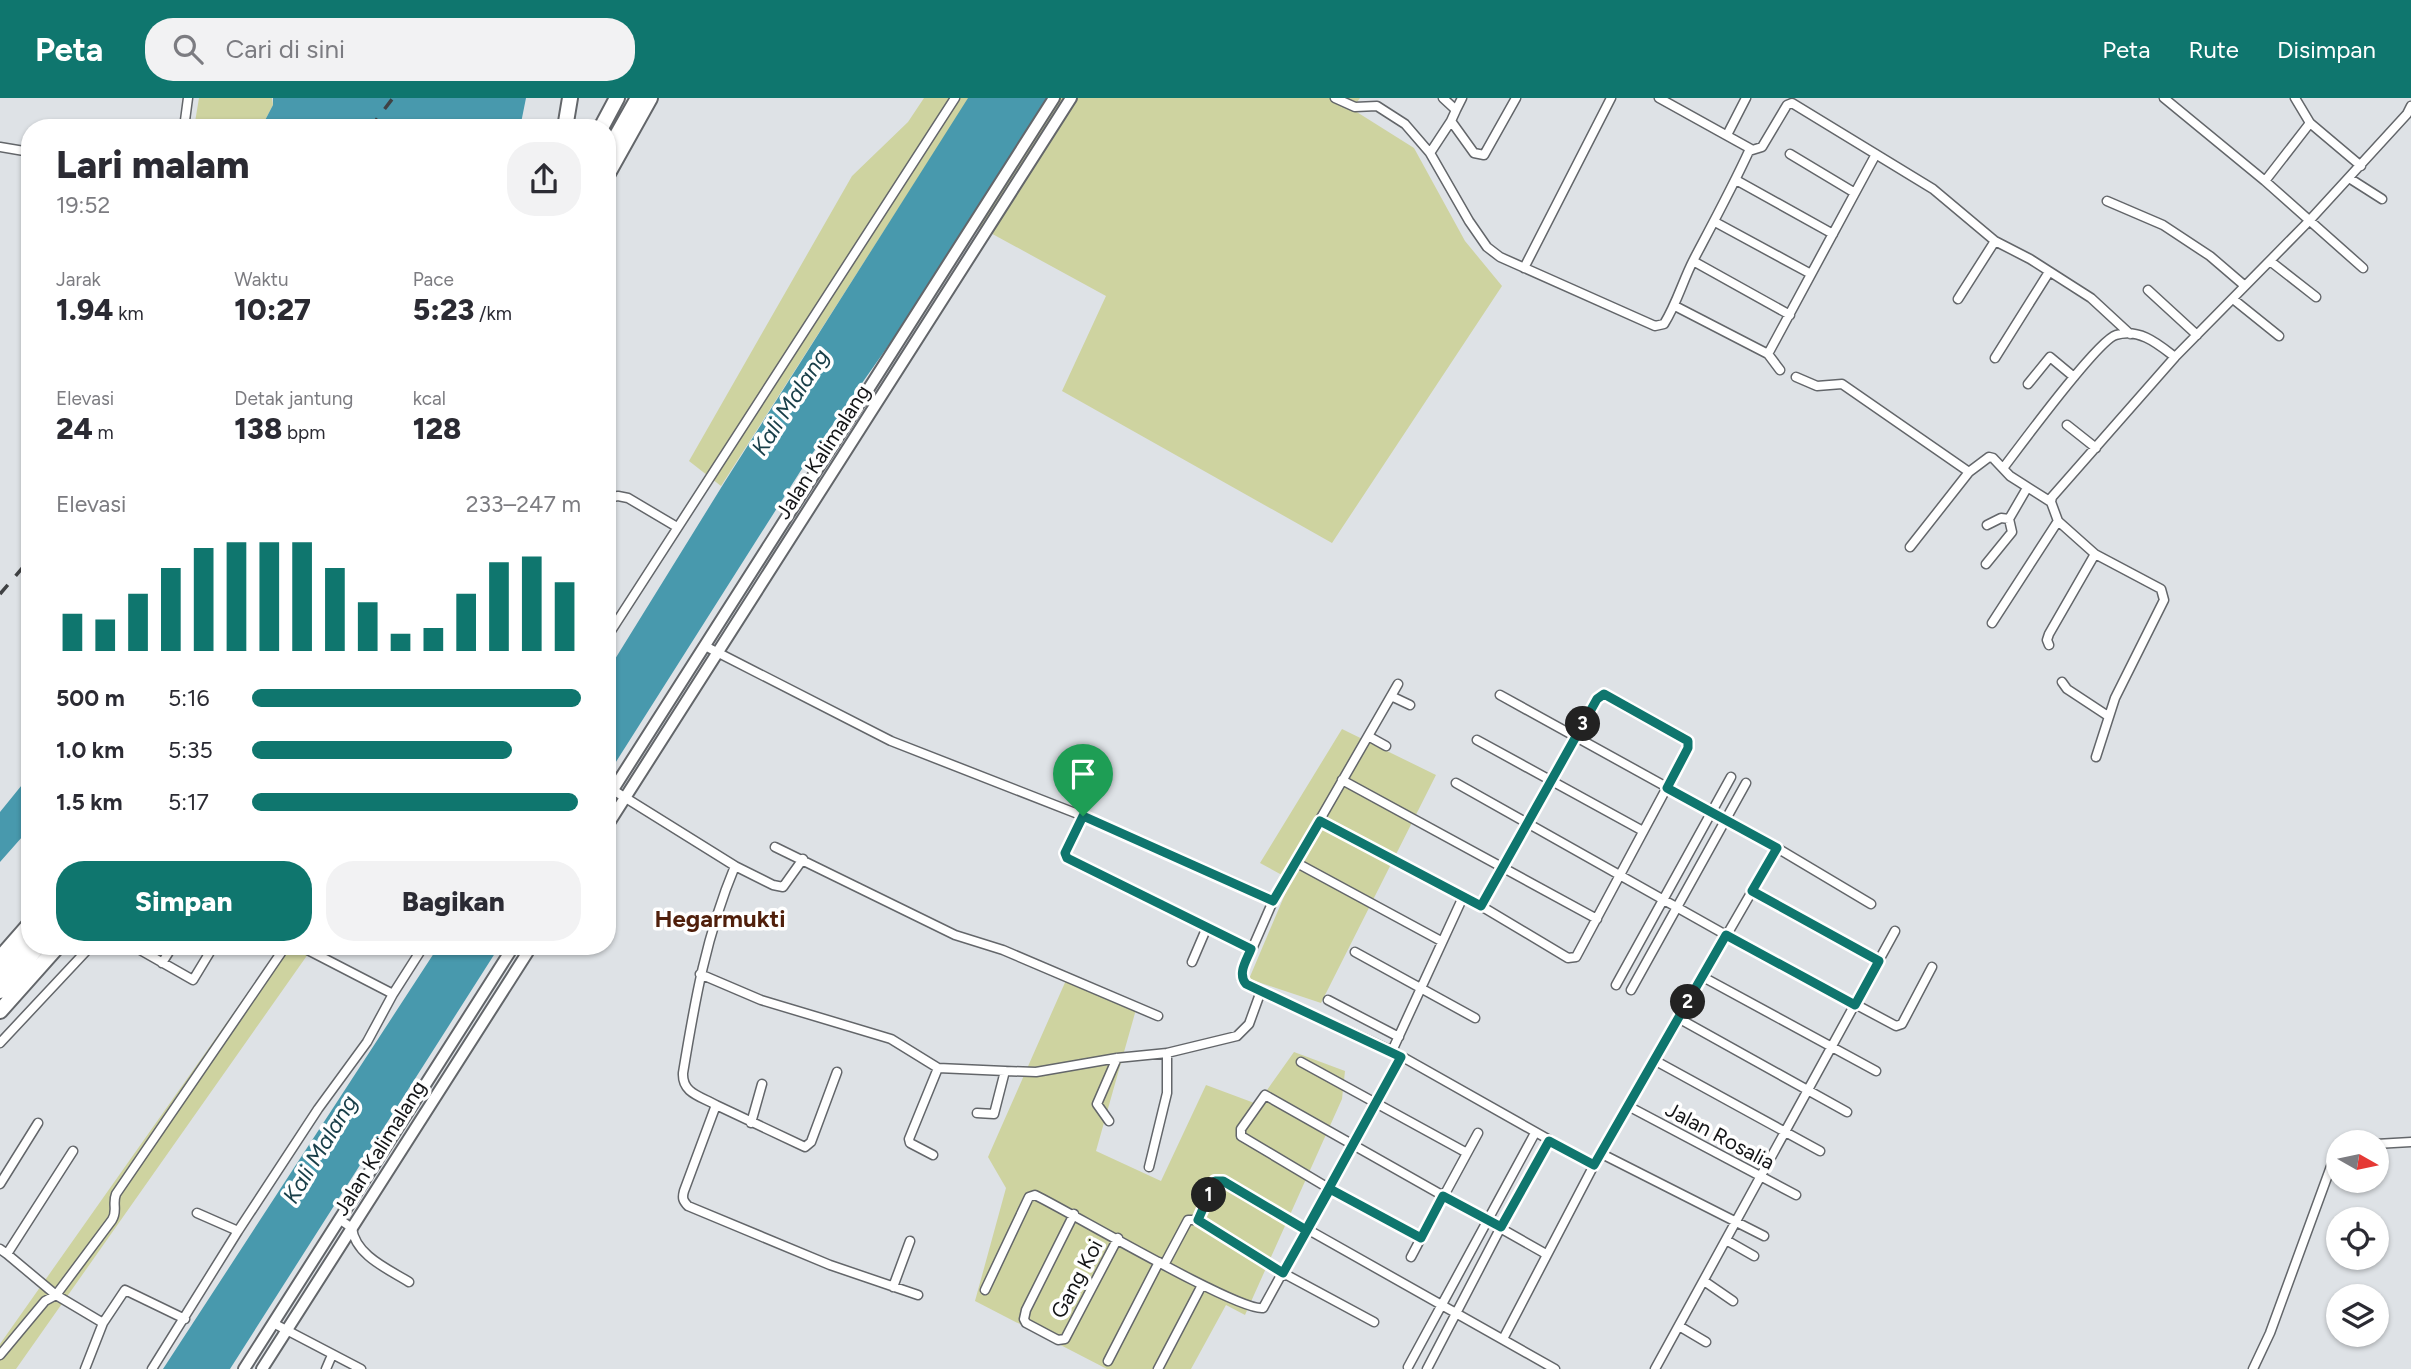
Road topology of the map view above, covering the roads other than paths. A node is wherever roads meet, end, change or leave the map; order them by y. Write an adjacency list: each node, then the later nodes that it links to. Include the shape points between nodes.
1 (188, 98): 22 (street)
2 (570, 98): 23 (highway)
3 (617, 98): 24 (highway)
4 (631, 98): 27 (highway)
5 (638, 98): 30 (highway)
6 (650, 98): 28 (highway)
7 (659, 98): 28 (highway)
8 (955, 98): 82 (street)
9 (1054, 98): 89 (main road, Jalan Kalimalang)
10 (1071, 98): 90 (main road, Jalan Kalimalang)
11 (1335, 98): 34 (street, via 1351,106 1377,106 1388,112)
12 (1443, 98): 21 (street)
13 (1462, 98): 21 (street)
14 (1516, 98): 25 (street, via 1484,155 1474,153)
15 (1611, 98): 51 (street)
16 (1658, 98): 29 (street)
17 (1746, 98): 29 (street)
18 (2164, 98): 41 (street)
19 (2295, 98): 26 (street)
20 (2411, 106): 38 (street)
21 (1456, 110): 25 (street)
22 (185, 119)
23 (566, 119)
24 (606, 119)
25 (1451, 121): 34 (street)
26 (2310, 123): 38 (street); 41 (street)
27 (616, 125)
28 (630, 135): 37 (highway)
29 (1727, 135): 32 (street)
30 (616, 137)
31 (0, 147): 33 (street)
32 (1751, 149): 36 (street, via 1762,147 1792,103); 40 (street)
33 (21, 150)
34 (1430, 153): 51 (street, via 1487,247)
35 (1790, 154): 42 (street)
36 (1876, 154): 42 (street); 48 (street, via 1933,189)
37 (616, 159)
38 (2361, 166): 39 (street)
39 (2349, 178): 43 (street); 45 (street)
40 (1736, 180): 46 (street); 47 (street)
41 (2265, 181): 45 (street)
42 (1855, 193): 47 (street)
43 (2382, 200)
44 (2107, 201): 55 (street, via 2163,225)
45 (2309, 221): 50 (street); 52 (street)
46 (1715, 222): 49 (street); 54 (street)
47 (1833, 234): 54 (street)
48 (1995, 241): 53 (street); 58 (street)
49 (1693, 261): 60 (street); 61 (street)
50 (2270, 261): 55 (street); 57 (street)
51 (1524, 268): 60 (street, via 1655,326 1664,324)
52 (2363, 268)
53 (2049, 272): 62 (street, via 2091,298); 67 (street)
54 (1811, 274): 61 (street)
55 (2245, 286): 59 (street)
56 (2148, 290): 63 (street)
57 (2316, 297)
58 (1958, 299)
59 (2233, 299): 63 (street); 64 (street)
60 (1675, 306): 65 (street)
61 (1790, 315): 65 (street)
62 (2130, 334): 66 (street, via 2146,337); 70 (street, via 2111,338)
63 (2197, 335): 66 (street)
64 (2279, 336)
65 (1768, 354): 68 (street)
66 (2175, 357): 73 (street)
67 (1995, 358)
68 (1780, 370)
69 (1796, 377): 75 (street, via 1817,386 1842,384)
70 (2074, 377): 71 (street, via 2050,357); 74 (street)
71 (2028, 384)
72 (2067, 425): 73 (street)
73 (2096, 447): 78 (street)
74 (2004, 467): 75 (street, via 1989,457); 76 (street)
75 (1969, 472): 83 (street)
76 (2027, 488): 78 (street); 79 (street)
77 (616, 497): 82 (street, via 628,498)
78 (2051, 502): 80 (street)
79 (2009, 519): 81 (street); 85 (street, via 2012,532)
80 (2057, 521): 84 (street); 87 (street)
81 (1987, 524)
82 (677, 527): 86 (street)
83 (1910, 547)
84 (2095, 554): 88 (street, via 2049,634); 96 (street, via 2161,589 2164,596)
85 (1986, 564)
86 (616, 623)
87 (1992, 623)
88 (2049, 645)
89 (705, 646): 90 (street); 107 (main road, Jalan Kalimalang)
90 (718, 652): 110 (main road, Jalan Kalimalang); 113 (street, via 891,741)
91 (2062, 682): 96 (street)
92 (1398, 684): 94 (street)
93 (1500, 695): 98 (street)
94 (1391, 696): 95 (street); 97 (street)
95 (1410, 705)
96 (2108, 716): 101 (street)
97 (1368, 736): 100 (street); 103 (street)
98 (1576, 738): 104 (street); 108 (street); 108 (street, via 1604,694 1681,736 1688,741 1688,748)
99 (1477, 740): 104 (street)
100 (1386, 747)
101 (2096, 757)
102 (1731, 777): 112 (street)
103 (1342, 780): 115 (street); 123 (street)
104 (1551, 780): 116 (street); 117 (street)
105 (1457, 783): 116 (street)
106 (1746, 783): 114 (street)
107 (616, 785)
108 (1667, 788): 112 (street); 117 (street)
109 (616, 795): 110 (street)
110 (626, 797): 111 (main road, Jalan Kalimalang); 122 (street)
111 (616, 812)
112 (1712, 812): 114 (street); 127 (street)
113 (1083, 816): 128 (street); 133 (street, via 1065,853 1067,858)
114 (1726, 820): 119 (street); 131 (street)
115 (1320, 821): 121 (street); 126 (street)
116 (1527, 823): 123 (street); 124 (street)
117 (1643, 831): 124 (street)
118 (775, 847): 120 (street)
119 (1777, 848): 125 (street); 129 (street)
120 (803, 859): 122 (street, via 783,887); 169 (street, via 955,934)
121 (1295, 862): 128 (street); 137 (street)
122 (735, 866): 158 (street)
123 (1504, 866): 130 (street); 132 (street)
124 (1620, 876): 127 (street); 132 (street)
125 (1752, 891): 136 (street); 153 (street)
126 (1463, 897): 130 (street); 137 (street)
127 (1663, 900): 131 (street); 160 (street)
128 (1273, 901): 138 (street)
129 (1871, 904)
130 (1481, 906): 132 (street, via 1571,959 1578,955)
131 (1677, 908): 136 (street); 163 (street)
132 (1597, 919)
133 (1207, 927): 138 (street); 154 (street)
134 (1895, 932): 153 (street)
135 (21, 934): 152 (highway)
136 (1726, 935): 159 (street); 167 (street)
137 (1441, 941): 162 (street)
138 (1251, 949): 164 (street, via 1242,979)
139 (21, 951): 157 (highway)
140 (1355, 953): 162 (street)
141 (31, 955): 161 (highway)
142 (50, 955): 168 (highway)
143 (82, 955): 173 (street)
144 (148, 955): 155 (street)
145 (167, 955): 155 (street)
146 (208, 955): 155 (street, via 193,980)
147 (280, 955): 241 (street, via 116,1194 114,1217)
148 (317, 955): 165 (street)
149 (418, 955): 165 (street)
150 (508, 955): 217 (main road, Jalan Kalimalang)
151 (526, 955): 222 (main road, Jalan Kalimalang)
152 (0, 958)
153 (1879, 961): 167 (street)
154 (1192, 962)
155 (162, 963)
156 (1931, 967): 167 (street, via 1900,1026)
157 (0, 974)
158 (700, 974): 181 (street, via 761,1000 891,1040); 188 (street, via 683,1082 687,1090)
159 (1703, 976): 171 (street); 174 (street)
160 (1616, 985)
161 (0, 990)
162 (1422, 990): 170 (street); 172 (street)
163 (1632, 990)
164 (1261, 991): 175 (street); 176 (street, via 1249,1024 1237,1036)
165 (393, 994): 224 (street, via 368,1041)
166 (1328, 1000): 172 (street)
167 (1855, 1005): 174 (street)
168 (0, 1011)
169 (1158, 1016)
170 (1475, 1018)
171 (1678, 1018): 179 (street); 186 (street)
172 (1399, 1037): 175 (street)
173 (0, 1043)
174 (1831, 1048): 183 (street); 186 (street)
175 (1392, 1051): 177 (street)
176 (1167, 1053): 178 (street); 208 (street, via 1167,1093)
177 (1401, 1057): 187 (street); 197 (street)
178 (1117, 1058): 182 (street, via 1036,1072); 192 (street, via 1097,1104)
179 (1654, 1060): 189 (street); 195 (street)
180 (1301, 1062): 187 (street)
181 (938, 1068): 182 (street); 206 (street, via 909,1139)
182 (1005, 1071): 190 (street, via 994,1114)
183 (1876, 1071)
184 (837, 1072): 194 (street, via 809,1144 802,1147)
185 (762, 1084): 194 (street)
186 (1809, 1089): 191 (street); 195 (street)
187 (1375, 1104): 201 (street); 204 (street)
188 (716, 1105): 194 (street); 239 (street, via 682,1196 688,1206)
189 (1628, 1106): 205 (street); 209 (street, Jalan Rosalia)
190 (977, 1112)
191 (1847, 1112)
192 (1109, 1121)
193 (38, 1123): 211 (street)
194 (751, 1123)
195 (1785, 1132): 203 (street); 209 (street)
196 (1478, 1133): 204 (street)
197 (1535, 1133): 198 (street); 218 (street)
198 (1549, 1141): 207 (street); 221 (street)
199 (2411, 1142): 200 (street)
200 (2389, 1143)
201 (1353, 1146): 212 (street); 212 (street, via 1267,1095 1241,1129 1241,1136); 214 (street)
202 (73, 1151): 230 (street)
203 (1820, 1151)
204 (1467, 1153): 214 (street)
205 (1600, 1153): 207 (street); 220 (street)
206 (933, 1155)
207 (1594, 1165): 231 (street)
208 (1149, 1167)
209 (1760, 1178): 213 (street, Jalan Rosalia); 220 (street)
210 (2326, 1180): 268 (street)
211 (0, 1184)
212 (1330, 1189): 223 (street); 227 (street)
213 (1796, 1195)
214 (1443, 1196): 218 (street); 227 (street)
215 (197, 1213): 224 (street)
216 (1074, 1214): 226 (street); 226 (street, Gang Koi, via 1026,1310 1026,1323 1065,1339); 240 (street, via 1030,1196)
217 (339, 1219): 222 (street); 249 (main road, Jalan Kalimalang)
218 (1487, 1219): 221 (street); 244 (street)
219 (1198, 1220): 223 (street, via 1215,1181 1220,1180); 234 (street, via 1188,1220); 235 (street)
220 (1736, 1222): 225 (street); 228 (street)
221 (1501, 1227): 231 (street); 245 (street)
222 (352, 1228): 237 (street, via 365,1252); 251 (main road, Jalan Kalimalang)
223 (1306, 1230): 235 (street); 244 (street)
224 (238, 1231): 246 (street)
225 (1764, 1236)
226 (1118, 1238): 234 (street)
227 (1421, 1238): 233 (street)
228 (1726, 1240): 232 (street); 236 (street)
229 (910, 1241): 239 (street)
230 (4, 1251): 241 (street)
231 (1546, 1254): 252 (street)
232 (1754, 1256)
233 (1411, 1257)
234 (1162, 1263): 238 (street); 256 (street)
235 (1283, 1273): 238 (street, via 1260,1309); 247 (street)
236 (1704, 1281): 243 (street); 250 (street)
237 (409, 1282)
238 (1202, 1285): 264 (street)
239 (893, 1287): 242 (street)
240 (985, 1290)
241 (56, 1295): 248 (street); 254 (street, via 45,1301)
242 (918, 1295)
243 (1733, 1301)
244 (1441, 1304): 245 (street); 257 (street)
245 (1457, 1312): 252 (street); 265 (street)
246 (185, 1319): 248 (street, via 125,1290); 259 (street)
247 (1374, 1322)
248 (103, 1323): 258 (street)
249 (273, 1323): 251 (street); 260 (main road, Jalan Kalimalang)
250 (1679, 1326): 253 (street); 267 (street)
251 (286, 1330): 255 (street); 261 (main road, Jalan Kalimalang)
252 (1503, 1339): 266 (street)
253 (1706, 1342)
254 (0, 1355)
255 (332, 1355): 262 (street); 263 (street)
256 (1108, 1362)
257 (1408, 1367)
258 (85, 1369)
259 (152, 1369)
260 (244, 1369)
261 (261, 1369)
262 (326, 1369)
263 (361, 1369)
264 (1158, 1369)
265 (1427, 1369)
266 (1555, 1369)
267 (1655, 1369)
268 (2253, 1369)

